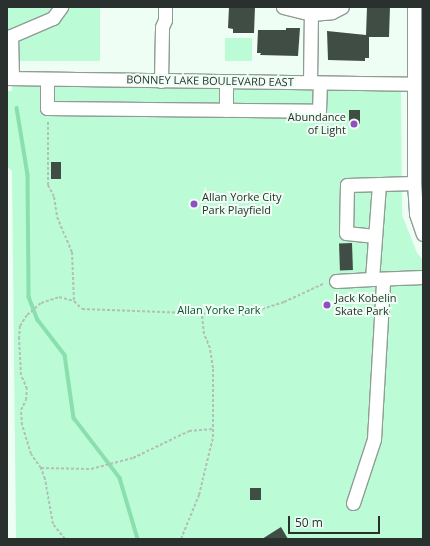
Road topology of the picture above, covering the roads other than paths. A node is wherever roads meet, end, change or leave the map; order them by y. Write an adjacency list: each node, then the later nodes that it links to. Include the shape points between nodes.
1 (61, 7): 7 (street, via 53,18)
2 (165, 7): 10 (street)
3 (283, 7): 6 (street)
4 (342, 7): 6 (street, via 332,12)
5 (417, 8): 13 (street)
6 (312, 14): 12 (street)
7 (9, 34): 8 (street)
8 (9, 78): 9 (street, BONNEY LAKE BOULEVARD EAST)
9 (47, 79): 10 (street, BONNEY LAKE BOULEVARD EAST); 14 (street, via 47,108)
10 (161, 81): 11 (street, BONNEY LAKE BOULEVARD EAST)
11 (226, 82): 12 (street, BONNEY LAKE BOULEVARD EAST); 14 (street)
12 (315, 83): 13 (street, BONNEY LAKE BOULEVARD EAST); 14 (street, via 319,111)
13 (413, 84): 15 (street)
14 (226, 110)
15 (414, 182): 16 (street); 17 (street, via 416,214)
16 (379, 184): 18 (street); 18 (street, via 347,185 346,233)
17 (423, 234)
18 (375, 236): 20 (street)
19 (423, 277): 20 (street)
20 (378, 280): 21 (street); 22 (street, via 374,440)
21 (336, 281)
22 (353, 503)

